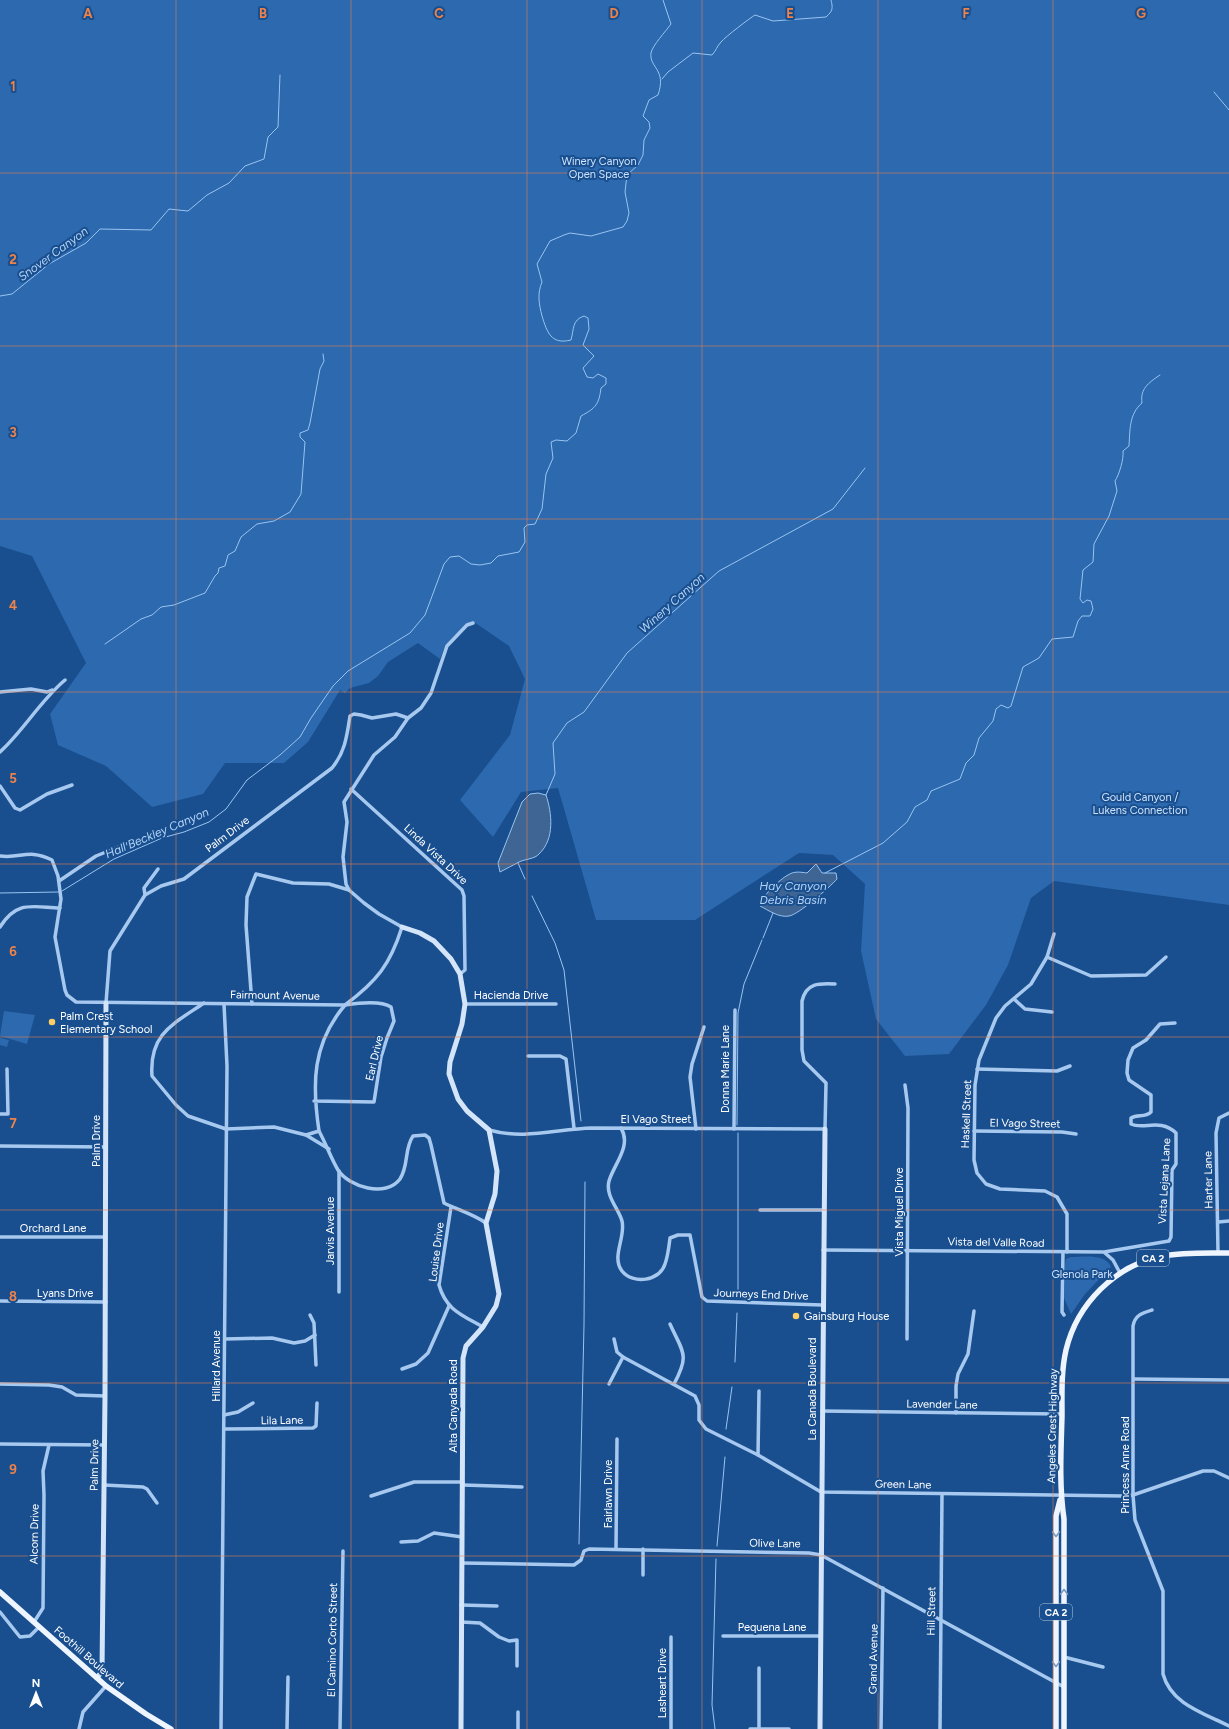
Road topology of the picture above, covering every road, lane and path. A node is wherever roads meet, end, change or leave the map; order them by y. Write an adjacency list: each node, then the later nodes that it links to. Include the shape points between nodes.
1 (473, 623): 5 (street, via 467,625 447,646 431,693 421,708)
2 (65, 680): 3 (street)
3 (55, 688): 4 (street, via 47,692); 6 (street)
4 (0, 692)
5 (408, 718): 9 (street, via 395,737 374,755); 15 (street, Palm Drive, via 396,714 372,718 361,714 350,716 345,747 340,759 332,768 184,879 161,886)
6 (0, 752)
7 (0, 786): 8 (street, via 15,808 20,810 48,794)
8 (72, 786)
9 (351, 789): 14 (street, via 344,802 347,822 343,857); 22 (street, Linda Vista Drive, via 462,890 466,957 465,970)
10 (130, 842): 13 (street, via 100,854)
11 (0, 856): 13 (street, Fairmount Avenue, via 42,855 52,860)
12 (158, 869): 15 (street, via 144,888)
13 (59, 881): 16 (street, Fairmount Avenue)
14 (349, 890): 18 (street, via 379,914); 28 (street, via 329,884 293,883 256,874 247,897 246,925)
15 (145, 895): 25 (street, Palm Drive, via 110,951)
16 (60, 908): 17 (street, via 18,908 8,915); 25 (street, Fairmount Avenue, via 55,937 67,995 76,1002)
17 (0, 927)
18 (402, 927): 22 (street, via 434,941 451,959); 31 (street, via 398,942 384,969 374,981)
19 (1054, 934): 21 (street, Haskell Street)
20 (1166, 956): 21 (street, via 1146,975 1107,976 1091,976)
21 (1047, 957): 24 (street, Haskell Street, via 1031,984)
22 (460, 974): 29 (street)
23 (835, 984): 49 (street, La Canada Boulevard, via 820,983 807,988 802,1001 802,1050 806,1065 826,1084)
24 (1014, 999): 33 (street, via 1024,1010); 39 (street, Haskell Street, via 996,1018)
25 (106, 1003): 26 (street, Fairmount Avenue); 56 (street, Palm Drive)
26 (204, 1003): 27 (street, Fairmount Avenue); 47 (street, via 167,1027 152,1053 152,1076 176,1106 188,1116)
27 (224, 1004): 28 (street, Fairmount Avenue); 47 (street, Hillard Avenue)
28 (252, 1004): 31 (street, Fairmount Avenue)
29 (465, 1004): 30 (street, Hacienda Drive); 50 (street, via 449,1074 458,1099 467,1111)
30 (556, 1004)
31 (345, 1005): 41 (street, via 324,1038 318,1055); 41 (street, Earl Drive, via 384,1004 391,1008 394,1015 381,1057 374,1102)
32 (735, 1010): 46 (street, Donna Marie Lane)
33 (1052, 1012)
34 (1175, 1023): 67 (street, Vista Lejana Lane, via 1160,1024 1146,1040 1133,1048 1128,1060 1127,1073 1129,1080 1151,1095 1151,1112 1144,1116 1135,1115 1131,1118 1131,1124 1154,1124 1172,1129 1176,1133 1176,1164 1172,1170)
35 (704, 1027): 48 (street, Donna Marie Lane, via 690,1077)
36 (528, 1056): 44 (street, via 560,1056 566,1060)
37 (1070, 1066): 39 (street, via 1057,1071)
38 (7, 1069): 43 (street, via 8,1114)
39 (977, 1070): 52 (street, Haskell Street)
40 (905, 1085): 69 (street, Vista Miguel Drive, via 908,1108)
41 (314, 1101): 51 (street)
42 (1229, 1113): 63 (street, Harter Lane, via 1219,1118 1216,1133)
43 (0, 1114)
44 (574, 1128): 45 (street, El Vago Street); 50 (street, El Vago Street, via 530,1135 506,1135)
45 (621, 1128): 48 (street, El Vago Street); 79 (street, Journeys End Drive, via 625,1135 625,1143 608,1183 612,1202 622,1222 618,1261 622,1272 634,1279 645,1280 658,1275 665,1266 670,1238 690,1235 702,1297 707,1301)
46 (734, 1128): 48 (street, El Vago Street); 49 (street, El Vago Street)
47 (226, 1129): 54 (street, via 274,1127); 88 (street, Hillard Avenue)
48 (696, 1129)
49 (825, 1129): 61 (street, La Canada Boulevard)
50 (489, 1130): 64 (street, Alta Canyada Road, via 497,1171 495,1194)
51 (319, 1131): 54 (street); 57 (street)
52 (974, 1131): 53 (street, El Vago Street); 71 (street, Haskell Street, via 975,1167 986,1184 1000,1189 1045,1191 1061,1202 1067,1214)
53 (1076, 1134)
54 (306, 1135): 57 (street)
55 (0, 1146): 56 (street)
56 (106, 1147): 66 (street, Palm Drive)
57 (330, 1150): 58 (street)
58 (339, 1171): 59 (street, via 362,1186 386,1189 399,1180 404,1172 408,1143 413,1136 425,1135 431,1145 442,1199); 76 (street, Jarvis Avenue)
59 (451, 1207): 64 (street, via 473,1214); 80 (street, Louise Drive, via 439,1285)
60 (760, 1210): 61 (street)
61 (823, 1210): 68 (street, La Canada Boulevard)
62 (1229, 1221): 63 (street)
63 (1218, 1222): 73 (street, Harter Lane)
64 (486, 1223): 86 (street, Alta Canyada Road, via 499,1294 496,1306)
65 (0, 1236): 66 (street, Orchard Lane)
66 (106, 1237): 78 (street, Palm Drive)
67 (1169, 1241): 72 (street, Vista del Valle Road)
68 (823, 1250): 69 (street, Vista del Valle Road); 79 (street, La Canada Boulevard)
69 (908, 1250): 70 (street, Vista del Valle Road); 90 (street, Vista Miguel Drive)
70 (1062, 1252): 71 (street, Vista del Valle Road); 83 (street)
71 (1067, 1252): 72 (street, Vista del Valle Road)
72 (1104, 1252): 75 (street)
73 (1218, 1253): 74 (main road, Angeles Crest Highway / CA 2); 75 (main road, Angeles Crest Highway / CA 2, via 1162,1256)
74 (1229, 1253)
75 (1120, 1273): 105 (main road, Angeles Crest Highway / CA 2, via 1094,1296 1075,1324 1066,1350)
76 (339, 1292)
77 (0, 1301): 78 (street, Lyans Drive)
78 (106, 1302): 100 (street, Palm Drive)
79 (822, 1305): 103 (street, La Canada Boulevard)
80 (449, 1306): 86 (street); 93 (street, via 428,1353 416,1364)
81 (1152, 1310): 94 (street, Princess Anne Road, via 1142,1313 1134,1320)
82 (974, 1311): 104 (street, via 968,1354 958,1374)
83 (1064, 1315)
84 (310, 1316): 87 (street, via 314,1323)
85 (670, 1324): 98 (street, via 685,1358 683,1369)
86 (483, 1327): 114 (street, Alta Canyada Road, via 466,1346 463,1358)
87 (315, 1335): 88 (street, via 305,1341 294,1343 272,1338); 92 (street)
88 (225, 1339): 106 (street, Hillard Avenue)
89 (614, 1339): 91 (street, via 617,1352)
90 (906, 1339)
91 (623, 1357): 97 (street); 98 (street, Green Lane)
92 (316, 1365)
93 (402, 1369)
94 (1134, 1379): 95 (street); 119 (street, Princess Anne Road)
95 (1229, 1380)
96 (0, 1384): 100 (street, via 49,1385 76,1395)
97 (609, 1384)
98 (674, 1384): 112 (street, Green Lane, via 697,1399 698,1420 701,1425)
99 (759, 1391): 112 (street)
100 (105, 1396): 111 (street, Palm Drive)
101 (253, 1403): 106 (street, via 238,1412)
102 (317, 1403): 107 (street, Lila Lane, via 316,1426 313,1428)
103 (822, 1411): 104 (street, Lavender Lane); 117 (street, La Canada Boulevard)
104 (956, 1413): 105 (street, Lavender Lane)
105 (1062, 1414): 121 (main road, Angeles Crest Highway / CA 2)
106 (224, 1415): 107 (street, Hillard Avenue)
107 (224, 1429): 155 (street, Hillard Avenue)
108 (617, 1439): 125 (street, Fairlawn Drive)
109 (0, 1444): 110 (street)
110 (49, 1445): 111 (street); 138 (street, Alcorn Drive, via 42,1477 43,1608)
111 (104, 1445): 115 (street, Palm Drive)
112 (758, 1455): 117 (street, Green Lane)
113 (1229, 1478): 119 (street, Green Lane, via 1214,1471 1203,1471)
114 (463, 1483): 116 (street); 120 (street, via 414,1482); 123 (street, Alta Canyada Road)
115 (104, 1486): 122 (street, via 143,1487); 147 (street, Palm Drive, via 102,1671)
116 (522, 1487)
117 (822, 1492): 118 (street, Green Lane); 128 (street, La Canada Boulevard)
118 (942, 1494): 121 (street, Green Lane); 136 (street, Hill Street)
119 (1133, 1495): 121 (street, Green Lane); 152 (street, Princess Anne Road, via 1135,1520 1163,1591 1163,1674 1166,1685 1179,1701)
120 (372, 1496)
121 (1061, 1496): 142 (main road, Angeles Crest Highway / CA 2, one-way to 121, via 1064,1519); 148 (main road, Angeles Crest Highway / CA 2, one-way to 148, via 1056,1516)
122 (157, 1503)
123 (462, 1537): 124 (street, via 434,1533 418,1541); 129 (street, Alta Canyada Road)
124 (401, 1542)
125 (616, 1549): 126 (street, Olive Lane); 129 (street, Olive Lane, via 587,1549 581,1560 574,1565)
126 (643, 1549): 128 (street, Olive Lane); 130 (street)
127 (343, 1551): 157 (street, El Camino Corto Street)
128 (821, 1555): 131 (street, Olive Lane); 140 (street, La Canada Boulevard)
129 (462, 1563): 133 (street, Alta Canyada Road)
130 (643, 1575)
131 (883, 1588): 136 (street, Olive Lane); 165 (street, Grand Avenue)
132 (0, 1592): 138 (main road, Foothill Boulevard)
133 (461, 1605): 134 (street); 137 (street, Alta Canyada Road)
134 (497, 1606)
135 (0, 1612): 138 (street, via 20,1637 30,1636)
136 (940, 1620): 148 (street, Olive Lane); 166 (street, Hill Street)
137 (461, 1622): 143 (street, via 480,1624 499,1637 509,1641 517,1640); 158 (street, Alta Canyada Road)
138 (36, 1624): 147 (main road, Foothill Boulevard)
139 (723, 1636): 140 (street, Pequena Lane)
140 (821, 1636): 164 (street, La Canada Boulevard)
141 (671, 1637): 160 (street, Lasheart Drive)
142 (1064, 1657): 144 (street); 150 (main road, Angeles Crest Highway / CA 2)
143 (517, 1666)
144 (1103, 1667)
145 (759, 1668): 162 (street)
146 (288, 1677): 156 (street)
147 (97, 1678): 149 (main road, Foothill Boulevard)
148 (1056, 1682): 150 (street, Olive Lane); 167 (main road, Angeles Crest Highway / CA 2)
149 (106, 1686): 153 (street, via 83,1712); 154 (main road, Foothill Boulevard)
150 (1064, 1686): 168 (main road, Angeles Crest Highway / CA 2)
151 (518, 1712): 159 (street)
152 (1229, 1726)
153 (79, 1729)
154 (171, 1729)
155 (221, 1729)
156 (287, 1729)
157 (340, 1729)
158 (461, 1729)
159 (518, 1729)
160 (671, 1729)
161 (750, 1729): 162 (street)
162 (759, 1729): 163 (street)
163 (789, 1729)
164 (820, 1729)
165 (881, 1729)
166 (940, 1729)
167 (1056, 1729)
168 (1064, 1729)

